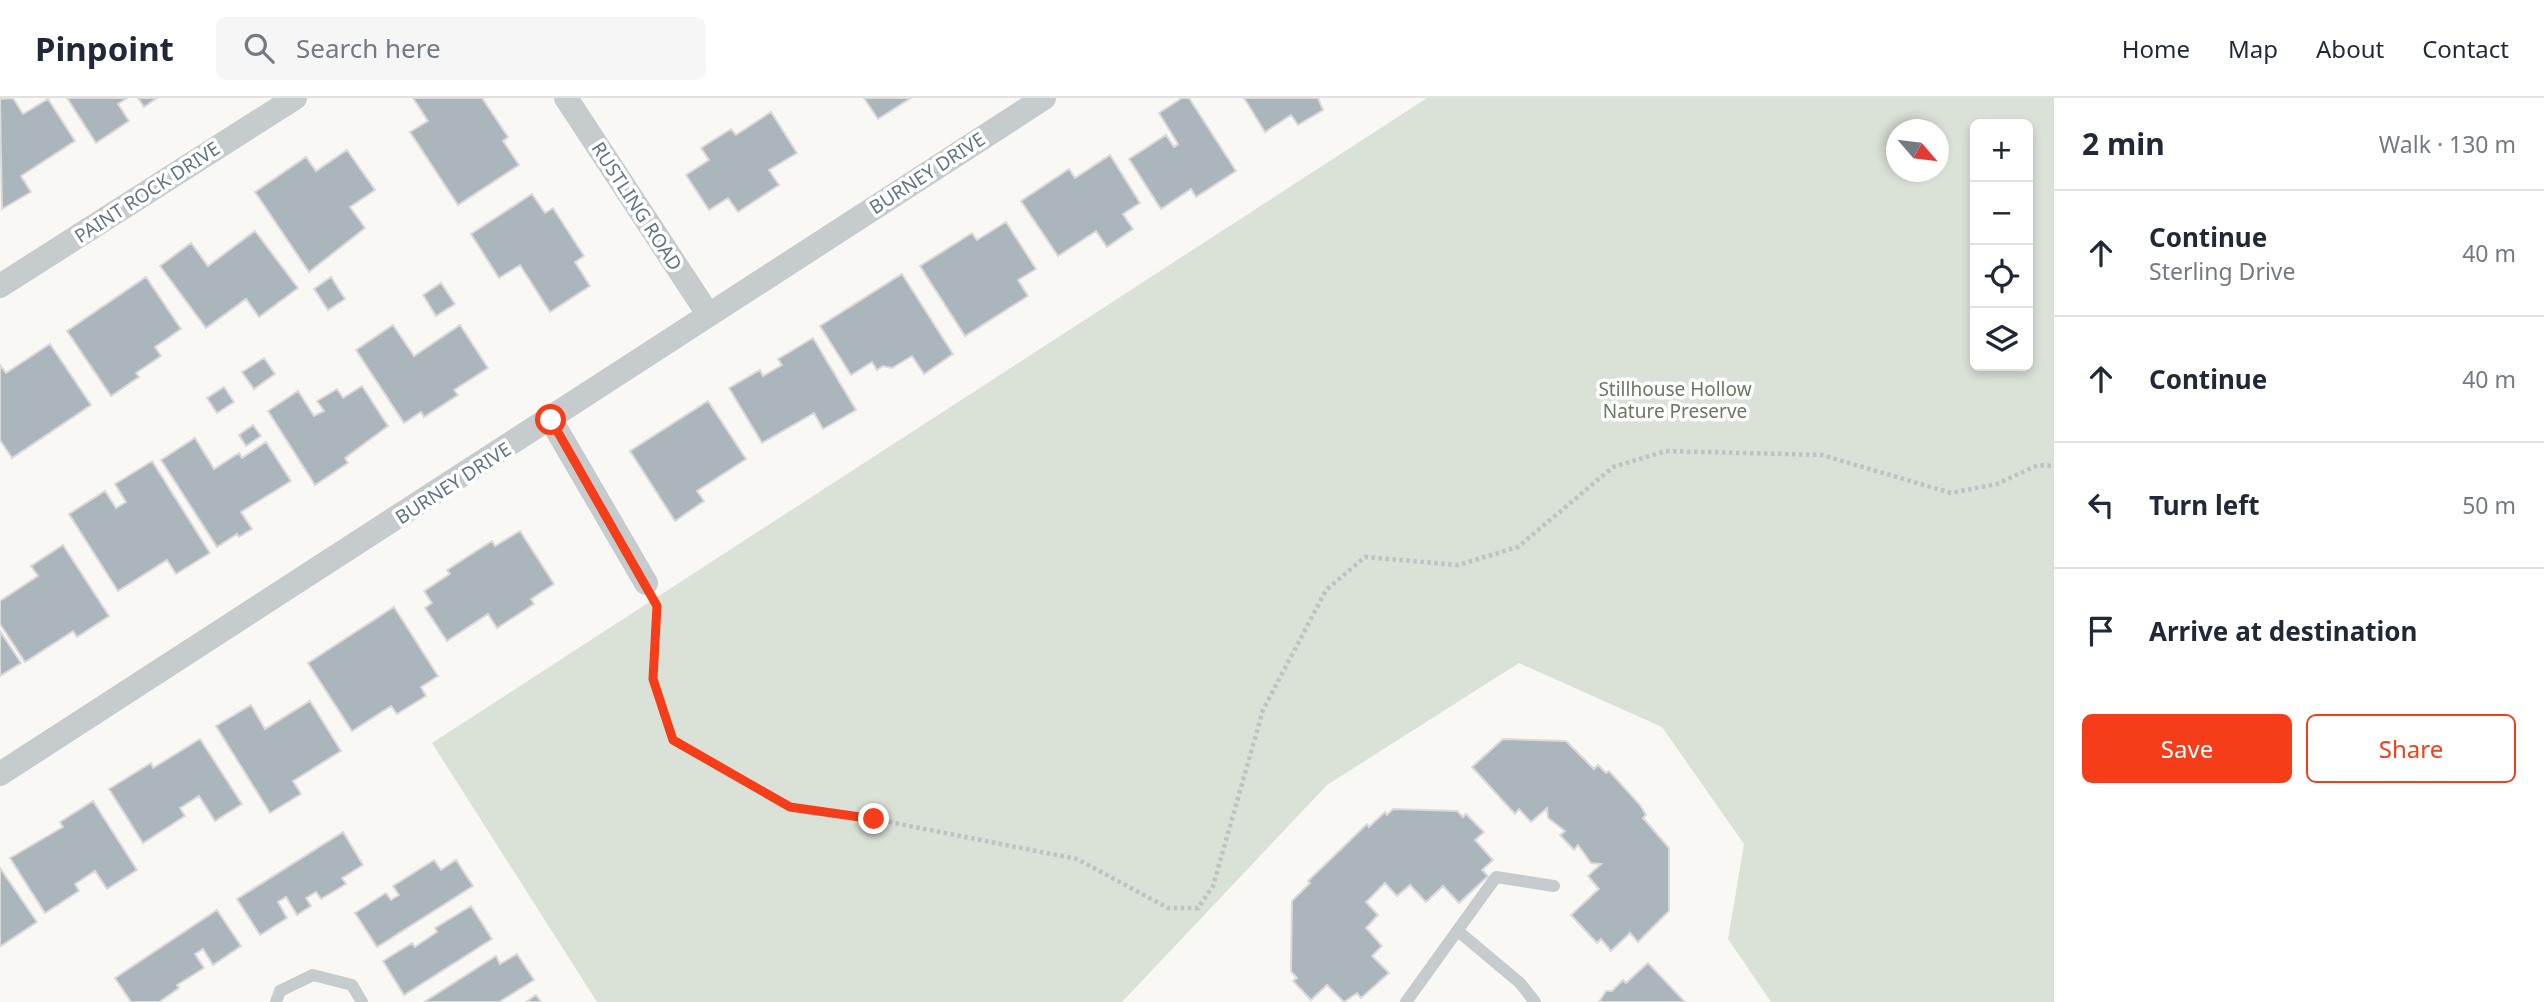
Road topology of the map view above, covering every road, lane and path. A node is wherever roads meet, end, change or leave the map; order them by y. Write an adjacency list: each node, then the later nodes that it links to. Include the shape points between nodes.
1 (295, 98): 4 (street, PAINT ROCK DRIVE)
2 (566, 98): 5 (street, RUSTLING ROAD)
3 (1044, 98): 5 (street, BURNEY DRIVE)
4 (0, 286)
5 (708, 314): 6 (street, BURNEY DRIVE)
6 (551, 420): 8 (street); 9 (street, BURNEY DRIVE)
7 (2054, 466): 8 (path, via 2038,465 1997,484 1951,493 1822,455 1666,451 1613,467 1518,547 1458,565 1365,557 1326,590 1264,710 1213,886 1198,908 1168,908 1077,859 790,807 673,740 653,679 657,606)
8 (646, 583)
9 (0, 774)
10 (1555, 886): 11 (lane, via 1496,877)
11 (1458, 931): 14 (lane); 15 (lane, via 1520,983)
12 (276, 1002): 13 (lane, via 280,990 313,975 352,985)
13 (362, 1002)
14 (1406, 1002)
15 (1535, 1002)

